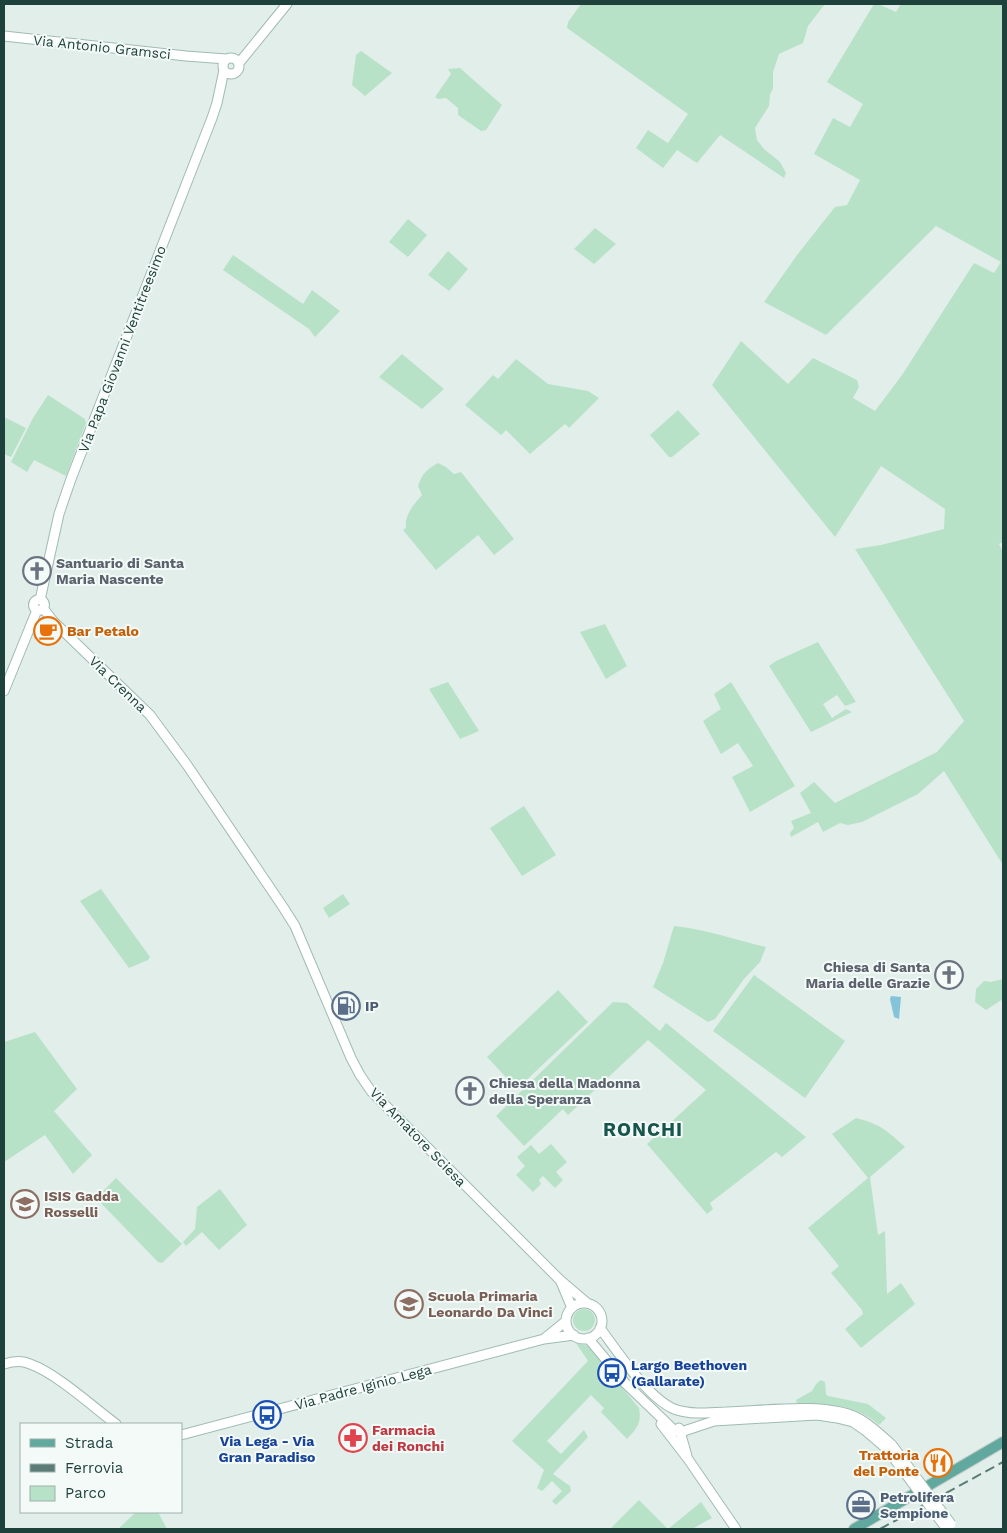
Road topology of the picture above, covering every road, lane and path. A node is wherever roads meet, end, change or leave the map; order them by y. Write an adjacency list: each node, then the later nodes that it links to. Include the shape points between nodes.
1 (287, 4): 3 (street, via 253,44)
2 (4, 36): 3 (street, Via Antonio Gramsci, via 200,58)
3 (229, 65): 4 (street, Via Papa Giovanni Ventitreesimo, via 71,479 59,514)
4 (40, 606): 5 (street, Via Papa Giovanni Ventitreesimo); 6 (street, Via Crenna, via 150,715)
5 (4, 691)
6 (187, 764): 7 (street, Via Amatore Sciesa, via 295,926 351,1058 371,1091)
7 (560, 1280): 8 (street, Via Amatore Sciesa); 9 (street, Via Amatore Sciesa)
8 (587, 1303): 9 (street); 11 (street, via 598,1311 602,1321)
9 (572, 1308): 10 (street)
10 (566, 1321): 12 (street); 14 (street, Via Padre Iginio Lega)
11 (600, 1328): 13 (street); 16 (street)
12 (574, 1335): 13 (street); 14 (street, Via Padre Iginio Lega)
13 (588, 1338): 17 (street)
14 (544, 1339): 22 (street, Via Padre Iginio Lega)
15 (4, 1364): 19 (street, via 19,1361 44,1370)
16 (629, 1367): 18 (street, via 660,1400); 21 (street, via 644,1392)
17 (623, 1381): 21 (street, via 675,1431); 26 (street)
18 (688, 1412): 20 (street); 25 (street, via 818,1408 856,1417 870,1425)
19 (115, 1423)
20 (693, 1428): 21 (street); 24 (street); 25 (street, via 723,1420 817,1415 853,1422)
21 (681, 1432): 24 (street)
22 (182, 1435)
23 (1003, 1442): 29 (main road)
24 (685, 1445): 26 (street)
25 (889, 1447): 27 (street, bridge)
26 (688, 1459): 28 (street)
27 (950, 1528)
28 (736, 1529)
29 (854, 1529)

